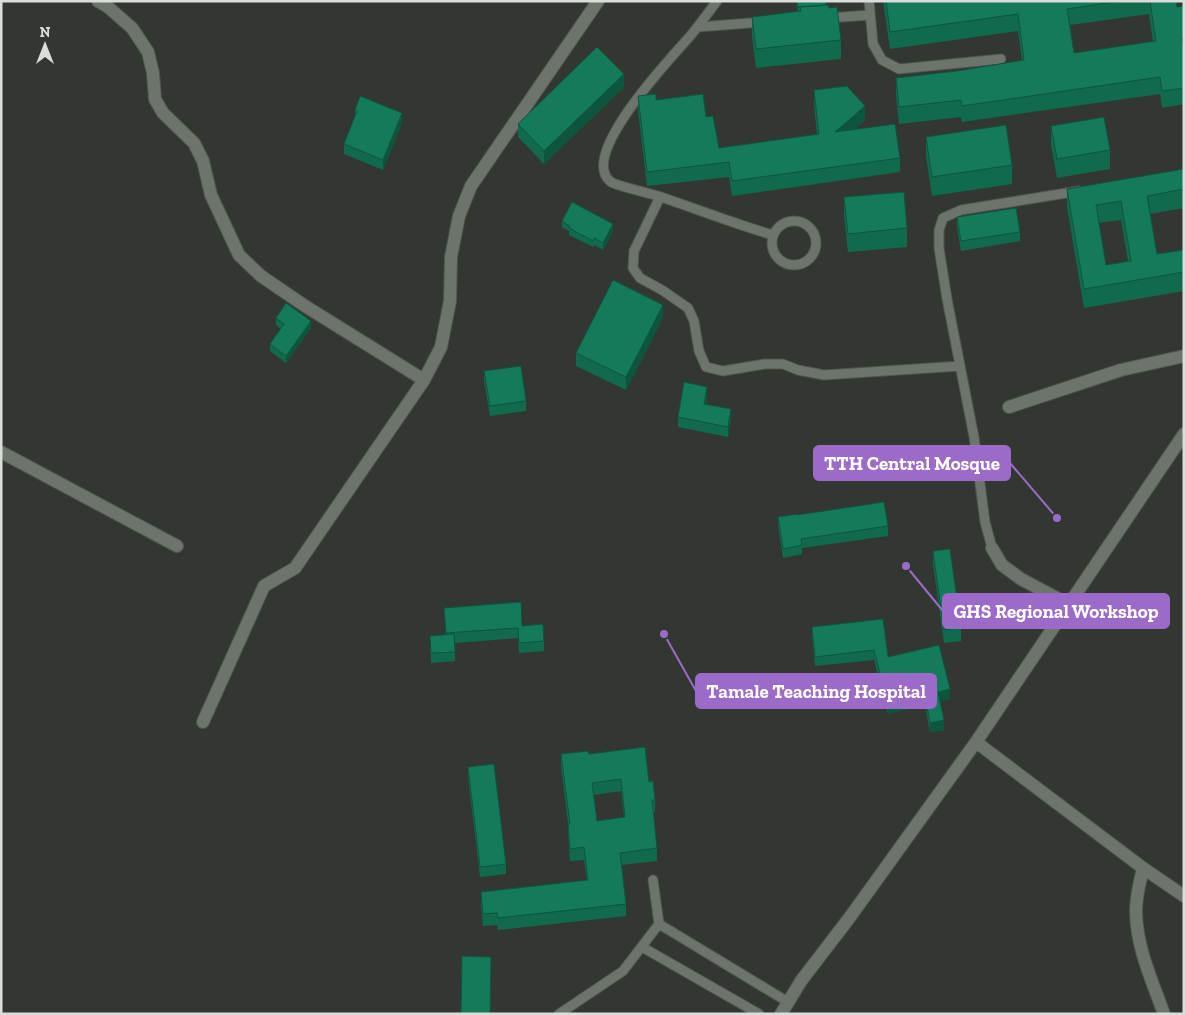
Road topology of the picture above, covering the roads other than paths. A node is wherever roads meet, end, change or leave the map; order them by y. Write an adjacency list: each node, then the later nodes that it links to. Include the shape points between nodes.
1 (98, 1): 15 (street, via 132,28 148,52 155,99 163,113 194,143 211,195 239,255 261,276)
2 (598, 1): 15 (street, via 471,186 459,216 451,258 450,301 441,347)
3 (716, 1): 8 (lane)
4 (868, 1): 5 (lane)
5 (870, 15): 6 (lane); 9 (lane, via 873,44 882,60 899,69)
6 (822, 18)
7 (774, 22): 8 (lane)
8 (698, 27): 11 (lane, via 632,104 603,158 604,171 611,182)
9 (1001, 59)
10 (1087, 190): 14 (lane, via 961,210 944,218 938,230 939,248)
11 (660, 197): 12 (lane); 14 (lane, via 634,251 633,268 640,278 688,308 706,367 723,371 783,364 824,375)
12 (773, 235): 12 (lane, via 772,246 785,263 798,265 811,258 817,246 814,232 804,223 784,223)
13 (1184, 356): 16 (street, via 1121,370)
14 (960, 366): 20 (lane)
15 (424, 380): 22 (street, via 295,568 264,586)
16 (1009, 407)
17 (1184, 434): 21 (street)
18 (1, 452): 19 (street)
19 (177, 546)
20 (992, 548): 21 (street, via 1002,565)
21 (1068, 604): 23 (street)
22 (202, 722)
23 (976, 742): 24 (street); 29 (street)
24 (1143, 868): 26 (street); 33 (street, via 1136,909 1137,933)
25 (653, 880): 27 (lane)
26 (1184, 896)
27 (660, 924): 28 (lane); 29 (lane)
28 (642, 948): 30 (lane, via 622,971); 31 (lane)
29 (788, 1002): 32 (street)
30 (559, 1014)
31 (759, 1014)
32 (781, 1014)
33 (1164, 1014)

